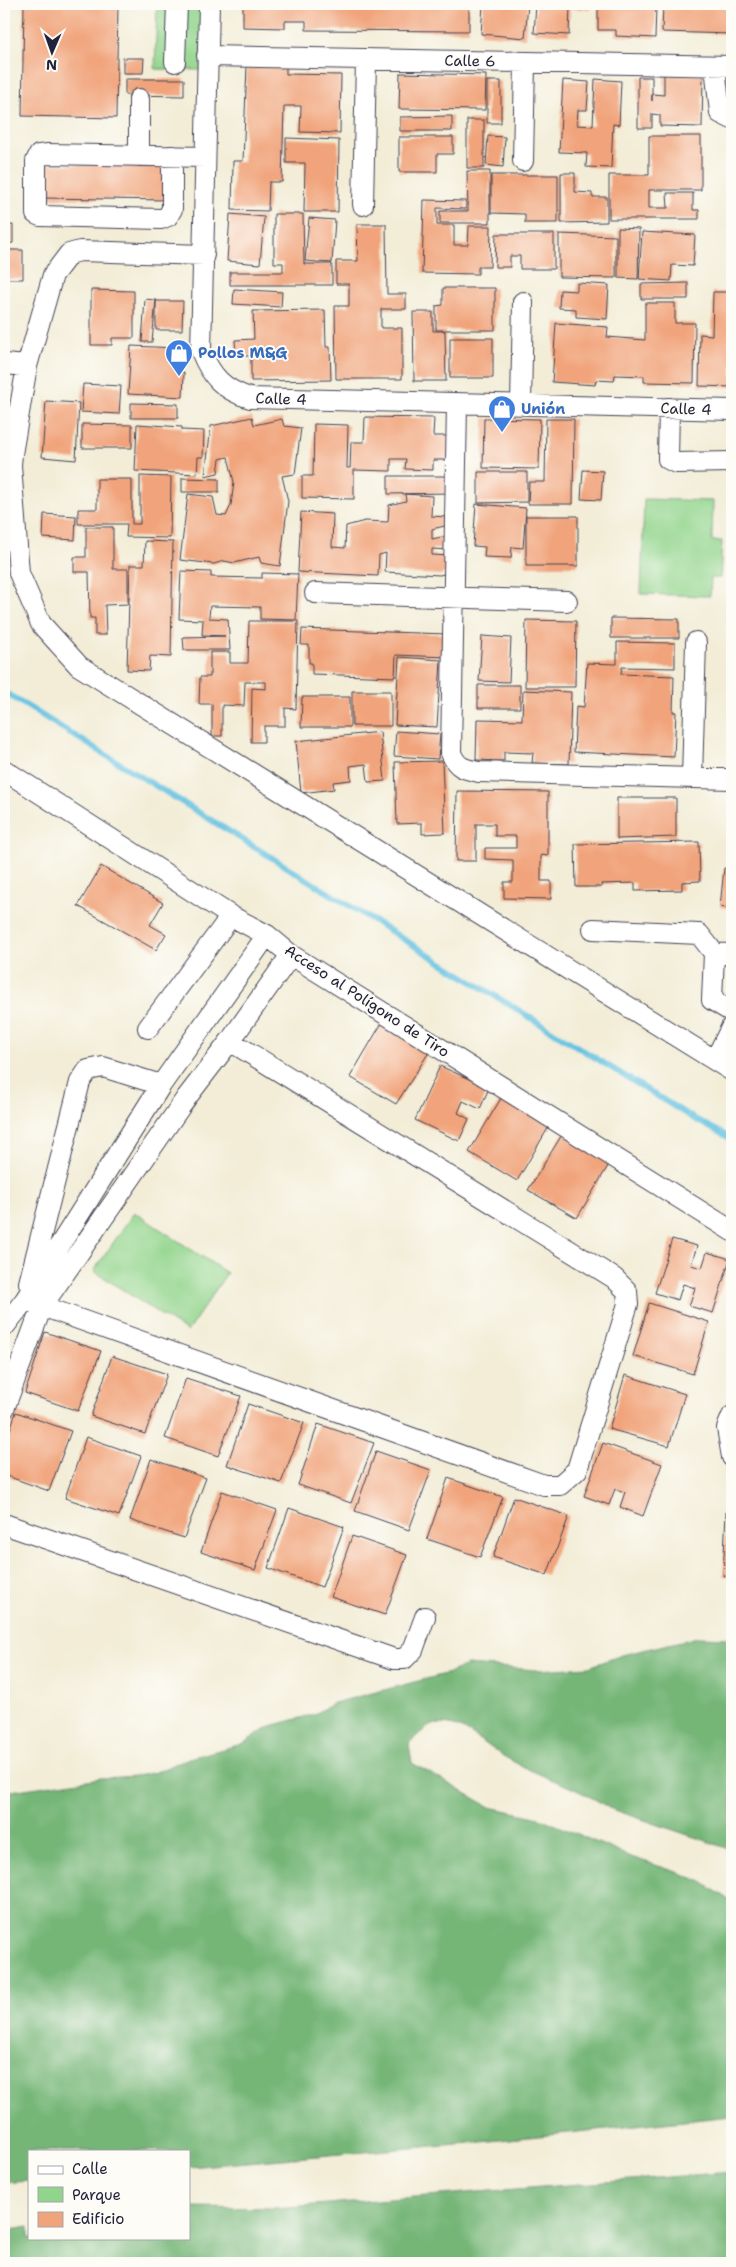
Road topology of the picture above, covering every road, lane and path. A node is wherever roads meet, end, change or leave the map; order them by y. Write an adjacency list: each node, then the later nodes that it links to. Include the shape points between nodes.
1 (176, 4): 5 (street)
2 (208, 4): 3 (street, Calle 4)
3 (207, 56): 4 (street, Calle 6); 12 (street, Calle 4)
4 (366, 59): 6 (street, Calle 6); 14 (street)
5 (175, 62)
6 (525, 62): 7 (street, Calle 6); 13 (street)
7 (724, 66): 9 (street, via 720,113)
8 (140, 98): 10 (street)
9 (732, 119)
10 (139, 156): 11 (street); 11 (street, via 39,155 36,161 36,214 161,219 172,209)
11 (172, 156): 12 (street)
12 (205, 157): 15 (street, Calle 4)
13 (523, 161)
14 (363, 205)
15 (204, 255): 18 (street, via 80,251 69,254 53,275); 19 (street, Calle 4, via 201,351 208,370 234,394 250,398)
16 (523, 302): 20 (street)
17 (4, 364): 18 (street)
18 (27, 366): 23 (street)
19 (457, 404): 20 (street, Calle 4); 26 (street)
20 (521, 405): 21 (street, Calle 4)
21 (669, 408): 22 (street, Calle 4); 24 (street, via 668,459 676,462)
22 (732, 410)
23 (8, 454): 41 (street, via 19,573 40,624 79,666)
24 (732, 462)
25 (315, 593): 26 (street)
26 (453, 597): 27 (street); 30 (street, via 451,753 462,769)
27 (567, 601)
28 (696, 642): 30 (street)
29 (4, 770): 32 (street, Acceso al Polígono de Tiro)
30 (692, 778): 31 (street)
31 (732, 779)
32 (231, 916): 34 (street, Acceso al Polígono de Tiro); 39 (street)
33 (593, 929): 35 (street, via 699,934)
34 (267, 935): 36 (street, Acceso al Polígono de Tiro); 43 (street)
35 (723, 953): 37 (street, via 712,1000)
36 (292, 955): 40 (street); 44 (street, Acceso al Polígono de Tiro)
37 (732, 1012)
38 (732, 1026): 41 (street)
39 (148, 1028)
40 (230, 1041): 45 (street); 45 (street, via 614,1278 627,1291 628,1304 577,1470 560,1485 544,1485)
41 (715, 1060): 42 (street)
42 (732, 1071)
43 (160, 1085): 45 (street); 45 (street, via 103,1067 88,1070 80,1082)
44 (732, 1231)
45 (34, 1303): 46 (street); 47 (street)
46 (4, 1327)
47 (4, 1409)
48 (732, 1416): 49 (street, via 727,1428)
49 (732, 1457)
50 (4, 1524): 51 (street, via 394,1659 404,1659 414,1650)
51 (425, 1617)

